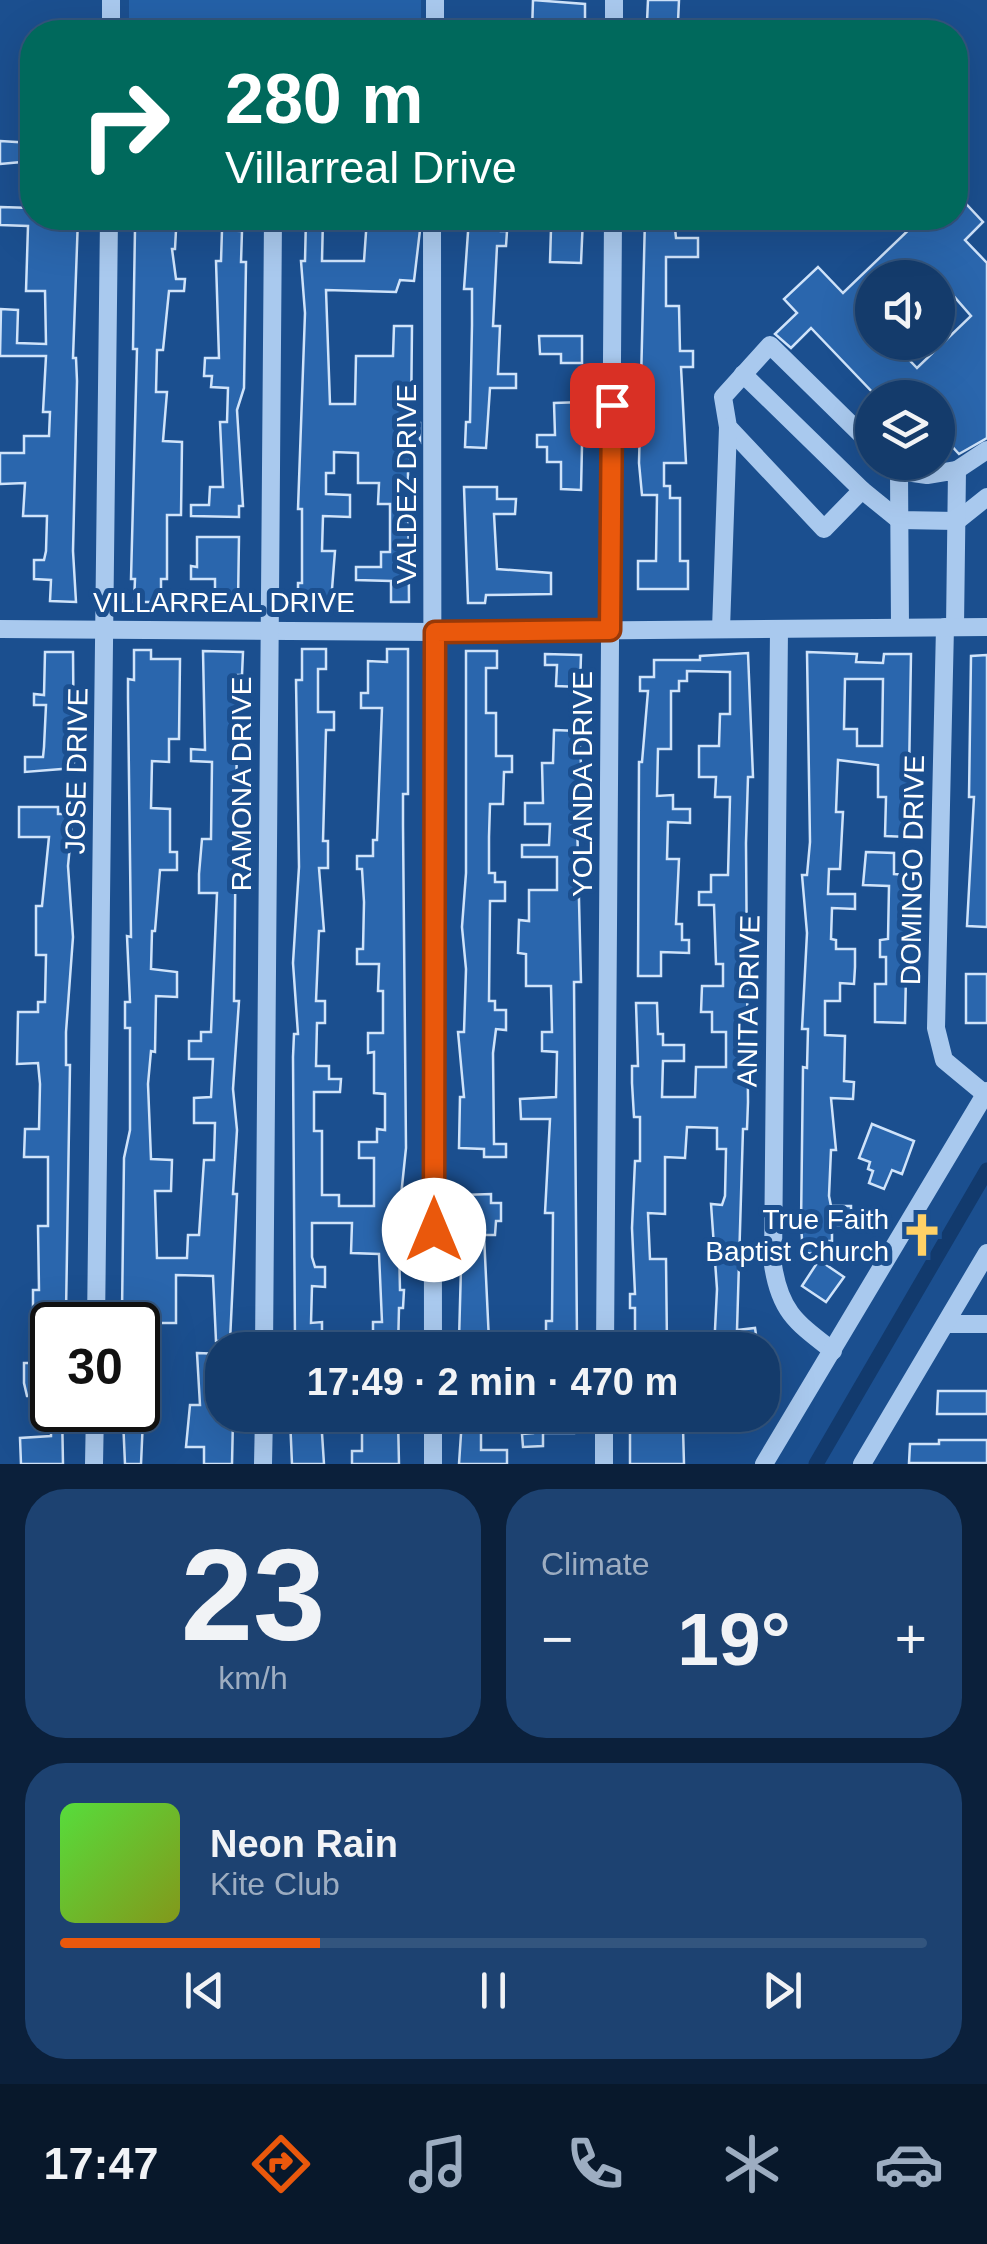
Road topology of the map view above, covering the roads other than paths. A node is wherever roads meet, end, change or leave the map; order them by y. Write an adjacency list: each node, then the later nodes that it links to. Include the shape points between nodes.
1 (109, 230): 20 (street, JOSE DRIVE)
2 (272, 230): 23 (street, RAMONA DRIVE)
3 (432, 230): 25 (street, VALDEZ DRIVE)
4 (613, 230): 24 (street, YOLANDA DRIVE)
5 (743, 374): 6 (street, via 723,396); 7 (street, via 770,345); 12 (street)
6 (728, 428): 12 (street, via 824,529); 21 (street)
7 (855, 428)
8 (987, 450): 10 (street)
9 (955, 470): 10 (street)
10 (958, 470): 15 (street, DOMINGO DRIVE)
11 (895, 480): 14 (street)
12 (862, 490): 14 (street)
13 (986, 499): 15 (street)
14 (899, 520): 15 (street); 18 (street)
15 (956, 521): 16 (street, DOMINGO DRIVE)
16 (950, 627): 17 (street, VILLARREAL DRIVE); 18 (street, VILLARREAL DRIVE); 26 (street, DOMINGO DRIVE, via 936,1028 944,1060)
17 (987, 627)
18 (900, 628): 22 (street, VILLARREAL DRIVE)
19 (0, 629): 20 (street, VILLARREAL DRIVE)
20 (106, 629): 23 (street, VILLARREAL DRIVE); 28 (street, JOSE DRIVE)
21 (721, 629): 22 (street, VILLARREAL DRIVE); 24 (street, VILLARREAL DRIVE)
22 (780, 629): 34 (street, ANITA DRIVE, via 773,1265 792,1320)
23 (270, 630): 25 (street, VILLARREAL DRIVE); 31 (street, RAMONA DRIVE)
24 (610, 630): 25 (street, VILLARREAL DRIVE); 33 (street, YOLANDA DRIVE)
25 (435, 632): 32 (street, VALDEZ DRIVE)
26 (986, 1092): 34 (street)
27 (987, 1253): 29 (street)
28 (96, 1302)
29 (946, 1324): 30 (street); 44 (street)
30 (987, 1324)
31 (264, 1332)
32 (434, 1332)
33 (604, 1332)
34 (832, 1351): 43 (street)
35 (95, 1432): 39 (street)
36 (264, 1432): 40 (street)
37 (434, 1432): 41 (street)
38 (604, 1432): 42 (street)
39 (94, 1464)
40 (263, 1464)
41 (433, 1464)
42 (604, 1464)
43 (764, 1464)
44 (862, 1464)

